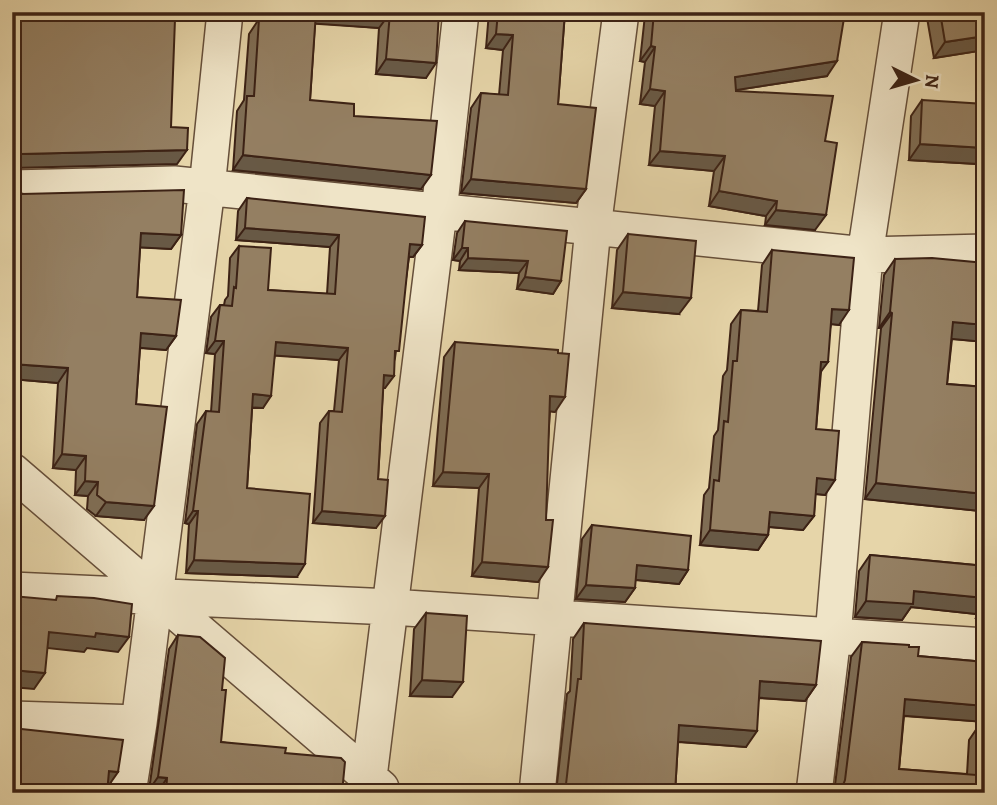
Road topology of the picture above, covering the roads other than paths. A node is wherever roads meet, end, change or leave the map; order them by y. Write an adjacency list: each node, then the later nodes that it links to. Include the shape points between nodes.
1 (225, 12): 6 (street)
2 (461, 12): 7 (street)
3 (621, 12): 8 (street)
4 (902, 12): 10 (street)
5 (12, 188): 6 (street, via 174,184)
6 (208, 188): 7 (street); 13 (street)
7 (439, 212): 8 (street); 14 (street)
8 (593, 228): 10 (street); 15 (street)
9 (985, 252): 10 (street)
10 (865, 255): 16 (street)
11 (12, 471): 13 (street)
12 (12, 590): 13 (street)
13 (155, 595): 14 (street); 19 (street); 20 (street)
14 (391, 607): 15 (street); 20 (street)
15 (554, 618): 16 (street); 22 (street)
16 (833, 636): 17 (street); 23 (street)
17 (985, 646)
18 (12, 719): 19 (street)
19 (139, 723): 21 (street)
20 (378, 785)
21 (128, 793)
22 (537, 793)
23 (814, 793)

